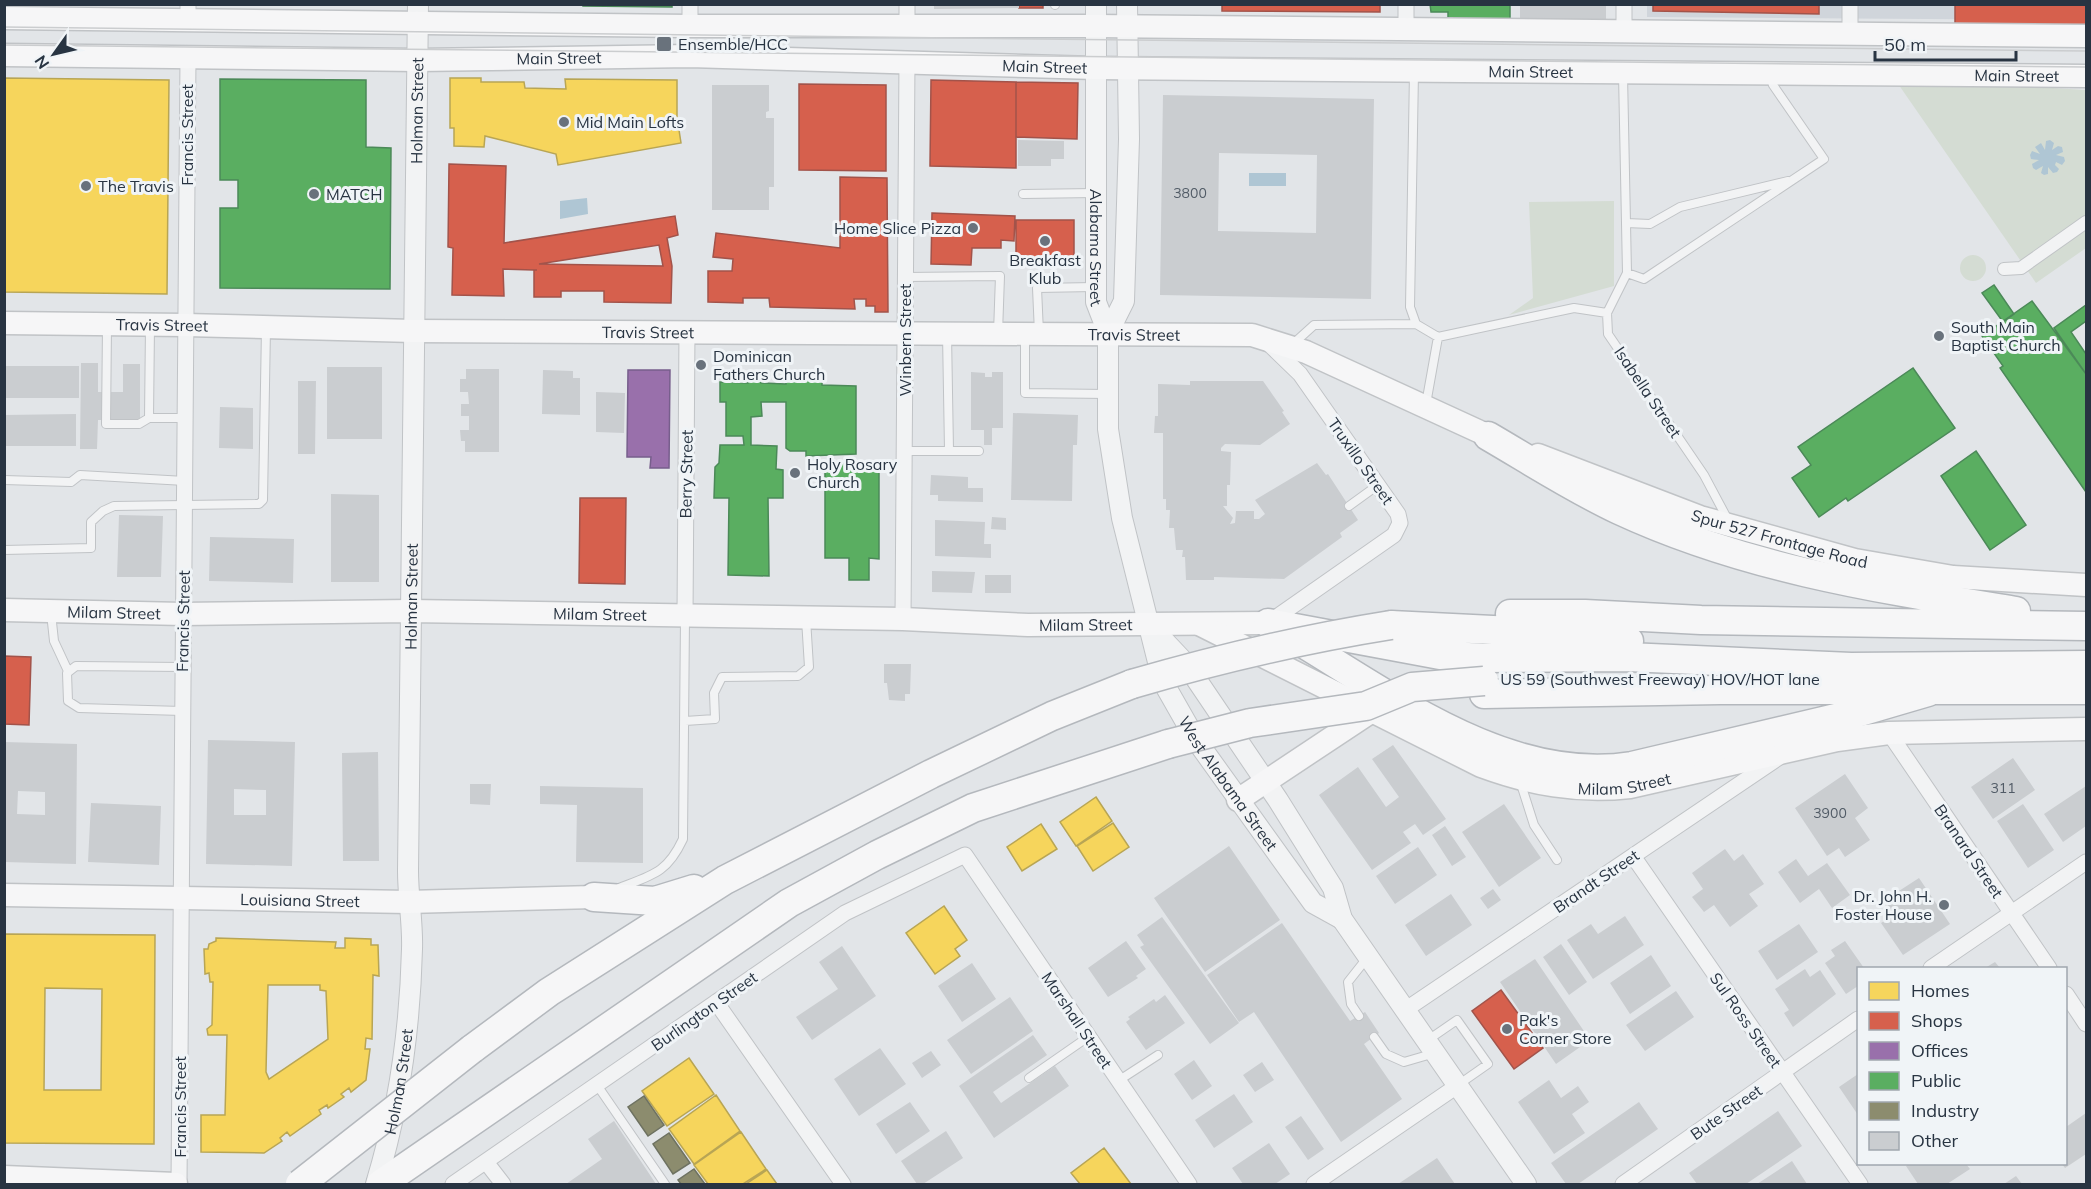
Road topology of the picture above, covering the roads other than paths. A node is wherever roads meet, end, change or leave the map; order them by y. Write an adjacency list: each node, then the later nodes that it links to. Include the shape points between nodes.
1 (1406, 4): 11 (street)
2 (1624, 4): 12 (street)
3 (1850, 4): 13 (street)
4 (188, 12): 5 (main road, Main Street); 10 (main road, Main Street)
5 (418, 14): 6 (main road, Main Street); 17 (street, Holman Street)
6 (690, 15): 7 (main road, Main Street)
7 (907, 15): 8 (main road, Main Street)
8 (1096, 15): 9 (main road, Main Street); 19 (street, Alabama Street)
9 (1127, 16): 11 (main road, Main Street); 20 (street, Alabama Street)
10 (4, 18)
11 (1406, 29): 12 (main road, Main Street)
12 (1624, 31): 13 (main road, Main Street)
13 (1850, 34): 14 (main road, Main Street)
14 (2086, 36)
15 (4, 55): 16 (main road, Main Street)
16 (188, 57): 17 (main road, Main Street); 38 (street, Francis Street)
17 (417, 60): 18 (main road, Main Street, via 690,56); 41 (street, Holman Street)
18 (907, 61): 19 (main road, Main Street); 32 (street, Winbern Street)
19 (1095, 69): 20 (main road, Main Street); 26 (street, Alabama Street)
20 (1128, 69): 21 (main road, Main Street); 47 (street, Alabama Street, via 1124,301)
21 (1414, 71): 22 (main road, Main Street); 39 (lane, via 1410,307)
22 (1623, 73): 23 (main road, Main Street); 29 (lane)
23 (1770, 74): 24 (main road, Main Street); 25 (lane, via 1773,85 1824,159)
24 (2086, 76)
25 (1794, 179): 29 (lane, via 1680,207 1650,224); 31 (lane, via 1644,279)
26 (1095, 193): 27 (lane); 33 (street, Alabama Street)
27 (1023, 194)
28 (2086, 222): 30 (street, via 2021,268)
29 (1626, 223): 31 (lane)
30 (2004, 269)
31 (1627, 273): 34 (lane)
32 (905, 277): 43 (street, Winbern Street); 45 (lane, via 1000,276)
33 (1096, 287): 46 (lane, via 1037,288); 47 (street, Alabama Street, via 1096,303)
34 (1607, 313): 49 (lane, via 1574,308); 64 (lane, Isabella Street, via 1608,334 1704,475)
35 (4, 323): 36 (main road, Travis Street)
36 (107, 324): 37 (main road, Travis Street); 53 (lane, via 106,424 139,424)
37 (150, 324): 38 (main road, Travis Street); 53 (lane)
38 (186, 324): 40 (main road, Travis Street); 54 (street, Francis Street)
39 (1416, 324): 49 (lane); 50 (lane, via 1314,325)
40 (266, 327): 41 (main road, Travis Street); 62 (lane, via 263,500 251,505)
41 (413, 331): 42 (main road, Travis Street); 69 (street, Holman Street)
42 (687, 331): 43 (main road, Travis Street); 71 (street, Berry Street)
43 (905, 333): 44 (main road, Travis Street); 57 (street, Winbern Street)
44 (947, 333): 45 (main road, Travis Street); 56 (lane)
45 (998, 333): 46 (main road, Travis Street)
46 (1032, 333): 47 (main road, Travis Street); 51 (lane, via 1025,393)
47 (1108, 333): 48 (main road, Travis Street); 51 (street, West Alabama Street)
48 (1252, 335): 50 (main road, Travis Street); 61 (street, Truxillo Street, via 1276,348 1300,374)
49 (1438, 337): 52 (lane)
50 (1290, 347): 52 (main road, Travis Street)
51 (1108, 394): 78 (street, West Alabama Street, via 1108,429 1122,518)
52 (1425, 407): 55 (main road, Travis Street)
53 (149, 418): 54 (lane)
54 (185, 418): 60 (street, Francis Street)
55 (1488, 436): 64 (main road, Spur 527 Frontage Road, via 1700,517); 77 (highway, via 1619,510 1739,556 1847,584)
56 (949, 450): 57 (lane); 58 (lane)
57 (904, 451): 73 (street, Winbern Street)
58 (979, 451)
59 (4, 480): 60 (lane, via 71,482 80,475)
60 (185, 481): 62 (street, Francis Street)
61 (1378, 485): 63 (lane); 76 (street, Truxillo Street, via 1398,514 1400,523 1394,535)
62 (184, 504): 65 (lane, via 114,506 91,522 92,548); 70 (street, Francis Street)
63 (1349, 506)
64 (1731, 525): 66 (main road, Spur 527 Frontage Road, via 1866,562 1953,577)
65 (4, 550)
66 (2086, 585)
67 (4, 610): 68 (main road, Milam Street)
68 (51, 611): 70 (main road, Milam Street); 83 (lane, via 54,641)
69 (410, 611): 70 (main road, Milam Street); 71 (main road, Milam Street); 104 (street, Holman Street)
70 (183, 614): 81 (street, Francis Street)
71 (684, 616): 72 (main road, Milam Street); 89 (lane)
72 (806, 618): 73 (main road, Milam Street); 89 (lane, via 809,667 798,676 722,677 714,693 715,719)
73 (903, 619): 78 (main road, Milam Street)
74 (1194, 622): 76 (main road, Milam Street); 78 (main road, Milam Street); 87 (main road, Milam Street)
75 (1513, 622): 77 (highway, via 1585,614 1701,620); 79 (highway, via 1641,642 1866,651); 100 (highway, bridge, via 1391,625 1315,637 1132,684 1052,716 951,764)
76 (1268, 623): 82 (highway, via 1440,655 1628,657); 86 (highway, via 1483,745 1521,759 1568,768 1611,769 1632,765 1853,714)
77 (2086, 624)
78 (1150, 626): 94 (street, West Alabama Street, via 1186,664); 95 (street, West Alabama Street, via 1163,682 1196,740)
79 (2086, 653)
80 (2086, 665): 82 (highway, US 59 (Southwest Freeway) HOV/HOT lane)
81 (183, 667): 83 (lane, via 76,666); 88 (street, Francis Street)
82 (1851, 667): 84 (highway, US 59 (Southwest Freeway) HOV/HOT lane, via 1817,681 1540,677)
83 (68, 671): 88 (lane, via 66,695 79,708)
84 (1484, 688): 86 (highway); 87 (highway, US 59 (Southwest Freeway) HOV/HOT lane, bridge, via 1412,687)
85 (2086, 690): 86 (highway)
86 (1928, 692)
87 (1369, 709): 93 (main road, Milam Street, via 1481,766); 94 (main road); 130 (highway, US 59 (Southwest Freeway) HOV/HOT lane, bridge, via 1250,723 1168,744 974,808 789,903)
88 (182, 711): 102 (street, Francis Street)
89 (685, 721): 103 (lane, via 683,839 673,860 655,874)
90 (2086, 729): 91 (main road, Milam Street)
91 (1889, 733): 92 (main road, Milam Street); 105 (street, Branard Street)
92 (1786, 752): 93 (main road, Milam Street, via 1660,781 1600,790); 97 (street, Brandt Street)
93 (1519, 780): 98 (lane, via 1533,825)
94 (1265, 782): 95 (main road); 106 (street, West Alabama Street, via 1333,888)
95 (1238, 800): 106 (street, West Alabama Street, via 1313,903)
96 (965, 855): 111 (street, Burlington Street, via 845,913); 116 (street, Marshall Street)
97 (1633, 856): 112 (street, Brandt Street); 120 (street, Sul Ross Street)
98 (1557, 860)
99 (2086, 862): 105 (street)
100 (725, 880): 103 (highway, via 655,901); 128 (highway, bridge, via 549,992)
101 (4, 895): 102 (main road, Louisiana Street)
102 (180, 897): 104 (main road, Louisiana Street); 127 (street, Francis Street)
103 (594, 897): 104 (main road, Louisiana Street)
104 (408, 902): 129 (street, Holman Street, via 412,946 407,1031 390,1136)
105 (2011, 913): 108 (street); 109 (street, Branard Street)
106 (1342, 919): 107 (street, West Alabama Street)
107 (1368, 957): 112 (street, West Alabama Street); 113 (lane, via 1348,982 1351,1004)
108 (1934, 967)
109 (2048, 967)
110 (2067, 995): 115 (street)
111 (716, 1002): 123 (street, Burlington Street); 134 (street)
112 (1406, 1010): 118 (street, West Alabama Street)
113 (1359, 1016)
114 (1857, 1020): 120 (street, Bute Street)
115 (2086, 1024)
116 (1088, 1037): 121 (lane); 122 (street, Marshall Street)
117 (1374, 1037): 118 (lane, via 1386,1054 1404,1062)
118 (1431, 1047): 124 (street, West Alabama Street); 124 (lane, via 1458,1020 1488,1064)
119 (1158, 1055): 122 (lane)
120 (1783, 1072): 138 (street, Bute Street); 139 (street, Sul Ross Street)
121 (1029, 1078)
122 (1118, 1081): 135 (street, Marshall Street)
123 (597, 1085): 125 (street, Burlington Street); 133 (lane)
124 (1457, 1086): 136 (street); 137 (street, West Alabama Street)
125 (486, 1162): 131 (street, Burlington Street); 132 (street)
126 (4, 1177): 127 (main road)
127 (177, 1185)
128 (300, 1185)
129 (376, 1185)
130 (381, 1185)
131 (453, 1185)
132 (502, 1185)
133 (665, 1185)
134 (843, 1185)
135 (1189, 1185)
136 (1314, 1185)
137 (1526, 1185)
138 (1623, 1185)
139 (1860, 1185)

